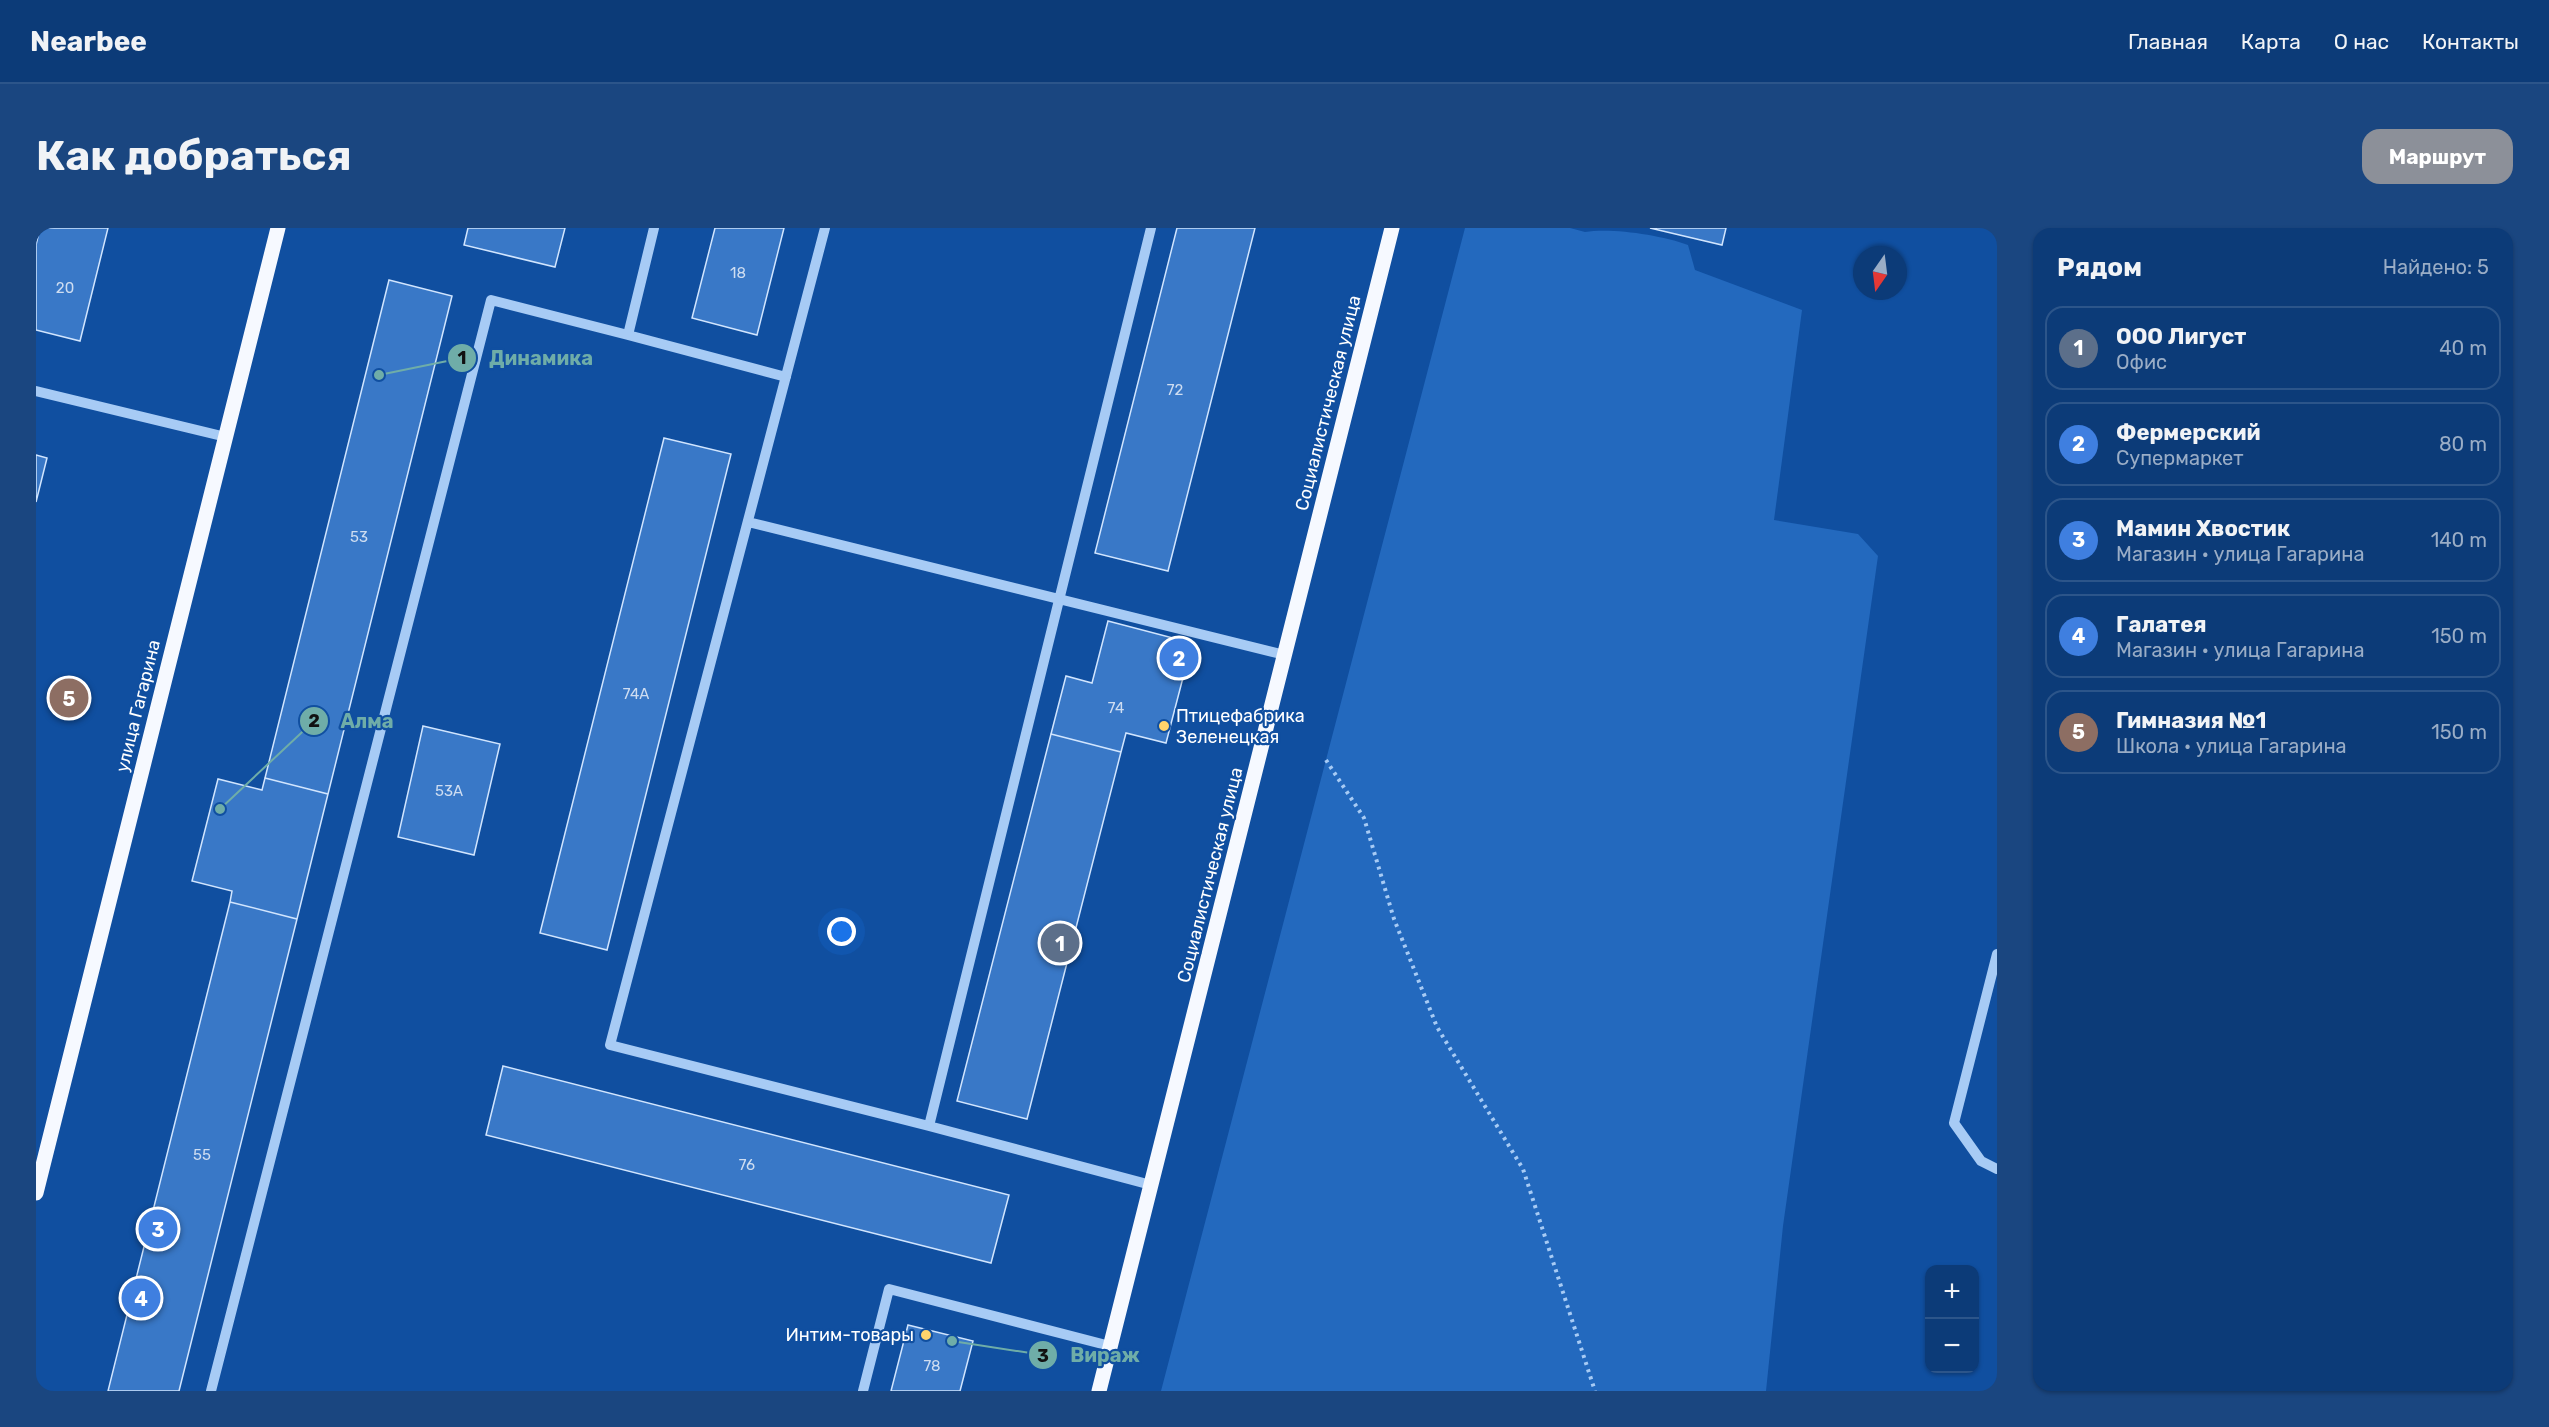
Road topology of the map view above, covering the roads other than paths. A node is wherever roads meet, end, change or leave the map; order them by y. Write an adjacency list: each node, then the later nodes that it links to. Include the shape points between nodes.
1 (278, 228): 9 (main road, улица Гагарина)
2 (654, 228): 6 (lane)
3 (825, 228): 7 (lane)
4 (1151, 228): 11 (lane)
5 (1392, 228): 12 (main road, Социалистическая улица)
6 (628, 335): 7 (lane); 19 (lane, via 490,300)
7 (786, 377): 10 (lane)
8 (36, 391): 9 (lane)
9 (226, 437): 17 (main road, улица Гагарина)
10 (748, 522): 11 (lane); 14 (lane, via 610,1045)
11 (1060, 599): 12 (lane); 14 (lane)
12 (1285, 655): 16 (main road, Социалистическая улица)
13 (1997, 954): 15 (lane, via 1954,1123 1981,1161)
14 (929, 1126): 16 (lane)
15 (1997, 1168)
16 (1151, 1185): 18 (main road, Социалистическая улица)
17 (36, 1192)
18 (1110, 1346): 20 (lane, via 889,1289); 21 (main road, Социалистическая улица)
19 (211, 1391)
20 (863, 1391)
21 (1099, 1391)

